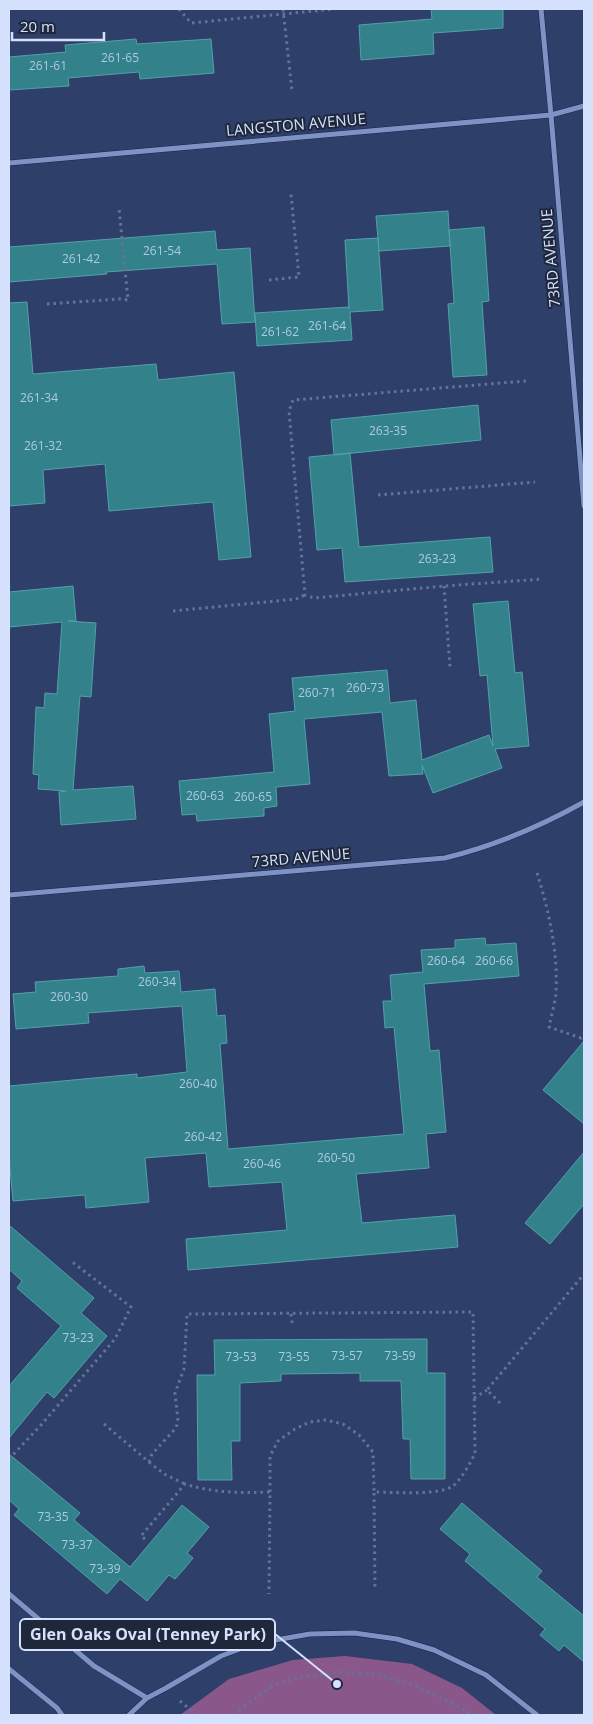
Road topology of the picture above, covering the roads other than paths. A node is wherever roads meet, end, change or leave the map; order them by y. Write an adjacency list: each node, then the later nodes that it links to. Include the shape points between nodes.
1 (541, 9): 3 (street, 73RD AVENUE)
2 (584, 106): 3 (street, LANGSTON AVENUE)
3 (552, 114): 4 (street, LANGSTON AVENUE); 5 (street, 73RD AVENUE)
4 (9, 163)
5 (584, 506)
6 (584, 802): 7 (street, 73RD AVENUE, via 513,836 445,858)
7 (9, 895)
8 (9, 1594): 10 (street, via 94,1666)
9 (9, 1669): 11 (street)
10 (147, 1698): 12 (street); 13 (street, via 221,1656 254,1644 310,1634 354,1633 397,1639 434,1650 486,1675)
11 (62, 1715)
12 (129, 1715)
13 (538, 1715)

